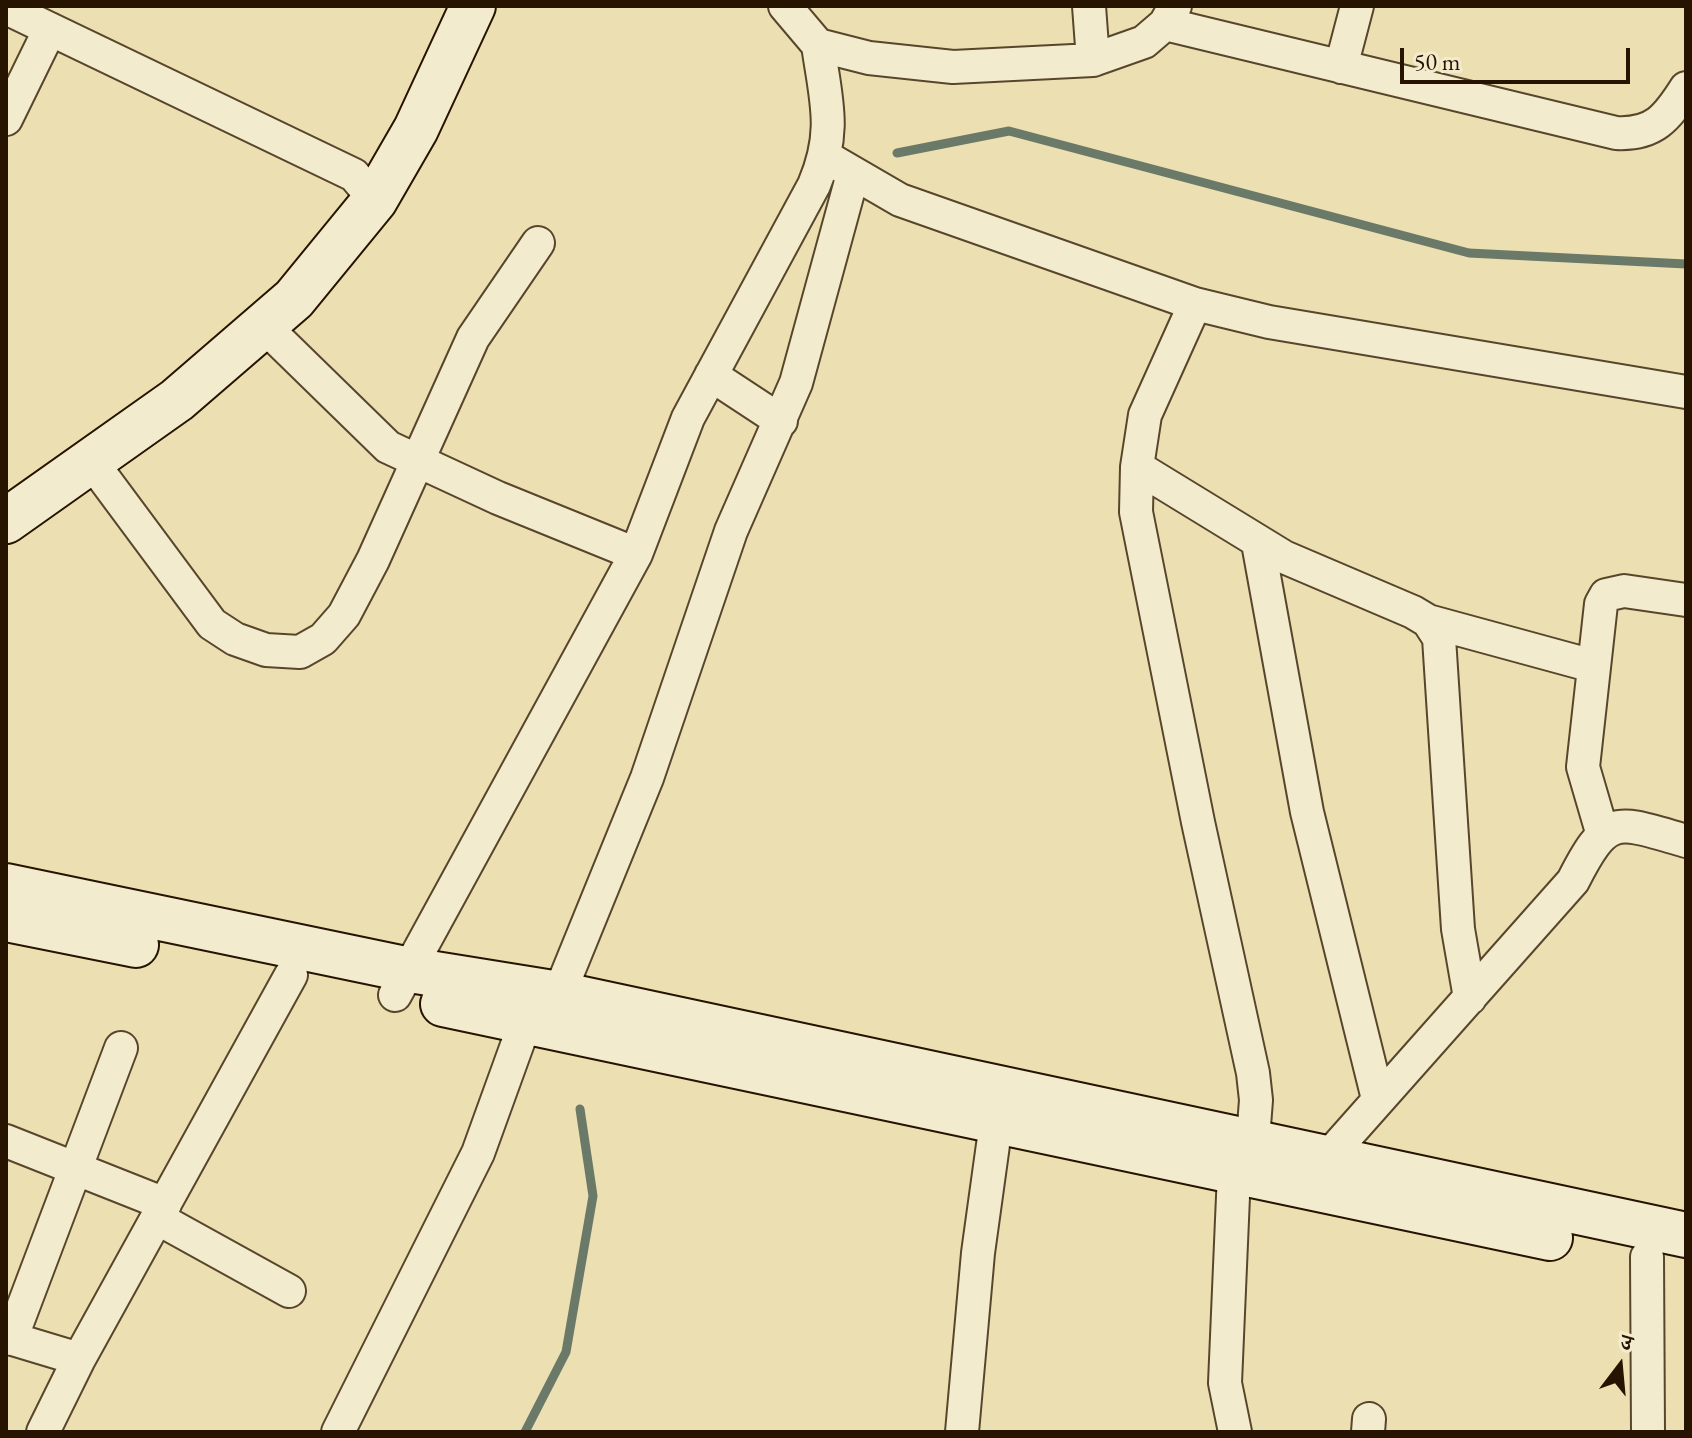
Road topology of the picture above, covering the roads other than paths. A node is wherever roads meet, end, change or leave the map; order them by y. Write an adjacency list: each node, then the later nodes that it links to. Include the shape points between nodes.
1 (473, 6): 15 (main road, via 416,129)
2 (785, 6): 8 (street)
3 (1089, 6): 9 (street)
4 (1357, 6): 10 (street)
5 (6, 8): 7 (street)
6 (1170, 15): 9 (street, via 1144,42); 10 (street)
7 (50, 29): 12 (street); 15 (street, via 354,175)
8 (818, 45): 9 (street, via 869,58 953,67); 13 (street, via 830,132)
9 (1093, 60)
10 (1341, 67): 11 (street, via 1616,133 1651,130 1666,120)
11 (1686, 88)
12 (6, 119)
13 (826, 157): 14 (street); 19 (street)
14 (853, 174): 17 (street, via 951,220); 21 (street, via 809,346)
15 (375, 200): 18 (main road, via 294,299)
16 (538, 243): 23 (street, via 487,314)
17 (1195, 304): 20 (street, via 1269,322); 24 (street, via 1145,415)
18 (264, 326): 22 (main road, via 177,400); 23 (street, via 388,447)
19 (711, 375): 21 (street); 27 (street, via 688,418)
20 (1686, 392)
21 (781, 421): 38 (street, via 739,509 647,778)
22 (91, 461): 23 (street, via 212,624 266,650 300,652 323,639 344,615); 25 (main road)
23 (415, 462): 27 (street)
24 (1137, 467): 26 (street); 44 (street, via 1136,512 1253,1073)
25 (6, 521)
26 (1258, 543): 29 (street); 40 (street, via 1307,812)
27 (636, 554): 36 (street)
28 (1686, 600): 30 (street, via 1624,591 1606,595)
29 (1428, 621): 30 (street); 37 (street, via 1439,638 1458,929)
30 (1593, 666): 31 (street, via 1583,767)
31 (1602, 832): 32 (street, via 1628,826); 37 (street, via 1573,881)
32 (1686, 841)
33 (6, 886): 36 (main road)
34 (6, 919): 35 (main road)
35 (291, 975): 36 (main road); 46 (street)
36 (402, 982): 38 (main road)
37 (1470, 998): 40 (street)
38 (540, 1002): 41 (main road); 44 (main road); 53 (street, via 478,1153)
39 (121, 1048): 45 (street)
40 (1378, 1099): 43 (street)
41 (996, 1123): 44 (main road); 54 (street)
42 (6, 1141): 45 (street)
43 (1328, 1157): 44 (main road); 47 (main road)
44 (1246, 1163): 48 (main road); 55 (street, via 1225,1383)
45 (73, 1167): 46 (street); 50 (street)
46 (161, 1211): 49 (street); 51 (street)
47 (1686, 1235)
48 (1666, 1261): 56 (street)
49 (289, 1291)
50 (9, 1338): 51 (street)
51 (79, 1359): 52 (street)
52 (43, 1432)
53 (338, 1432)
54 (962, 1432)
55 (1235, 1432)
56 (1648, 1432)

